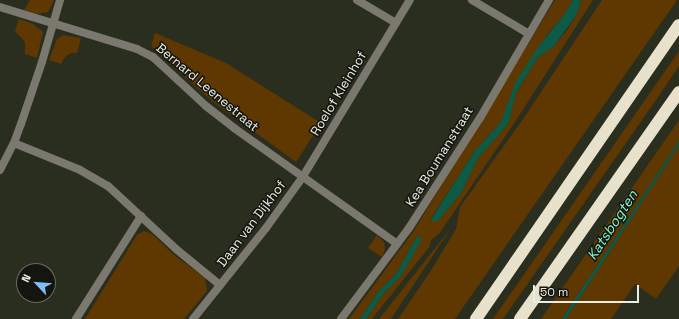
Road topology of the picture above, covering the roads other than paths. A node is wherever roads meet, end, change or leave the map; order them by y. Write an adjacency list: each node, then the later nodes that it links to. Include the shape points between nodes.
1 (60, 0): 8 (street)
2 (357, 0): 7 (street)
3 (410, 0): 7 (street, Roelof Kleinhof)
4 (472, 0): 10 (street)
5 (549, 0): 10 (street, Kea Boumanstraat)
6 (0, 7): 8 (street, Bernard Leenestraat)
7 (396, 23): 14 (street, Roelof Kleinhof)
8 (53, 24): 12 (street); 14 (street, Bernard Leenestraat, via 137,49 153,57 212,111)
9 (679, 25): 21 (highway)
10 (529, 34): 16 (street, Kea Boumanstraat, via 460,149)
11 (679, 92): 22 (highway)
12 (14, 142): 13 (street); 15 (street, Daan van Dijkhof, via 93,177 108,186)
13 (0, 170)
14 (302, 178): 16 (street, Bernard Leenestraat); 17 (street, Daan van Dijkhof)
15 (141, 216): 17 (street, Daan van Dijkhof); 18 (street)
16 (397, 244): 20 (street, Kea Boumanstraat)
17 (220, 285): 19 (street, Daan van Dijkhof)
18 (76, 319)
19 (193, 319)
20 (341, 319)
21 (476, 319)
22 (520, 319)

